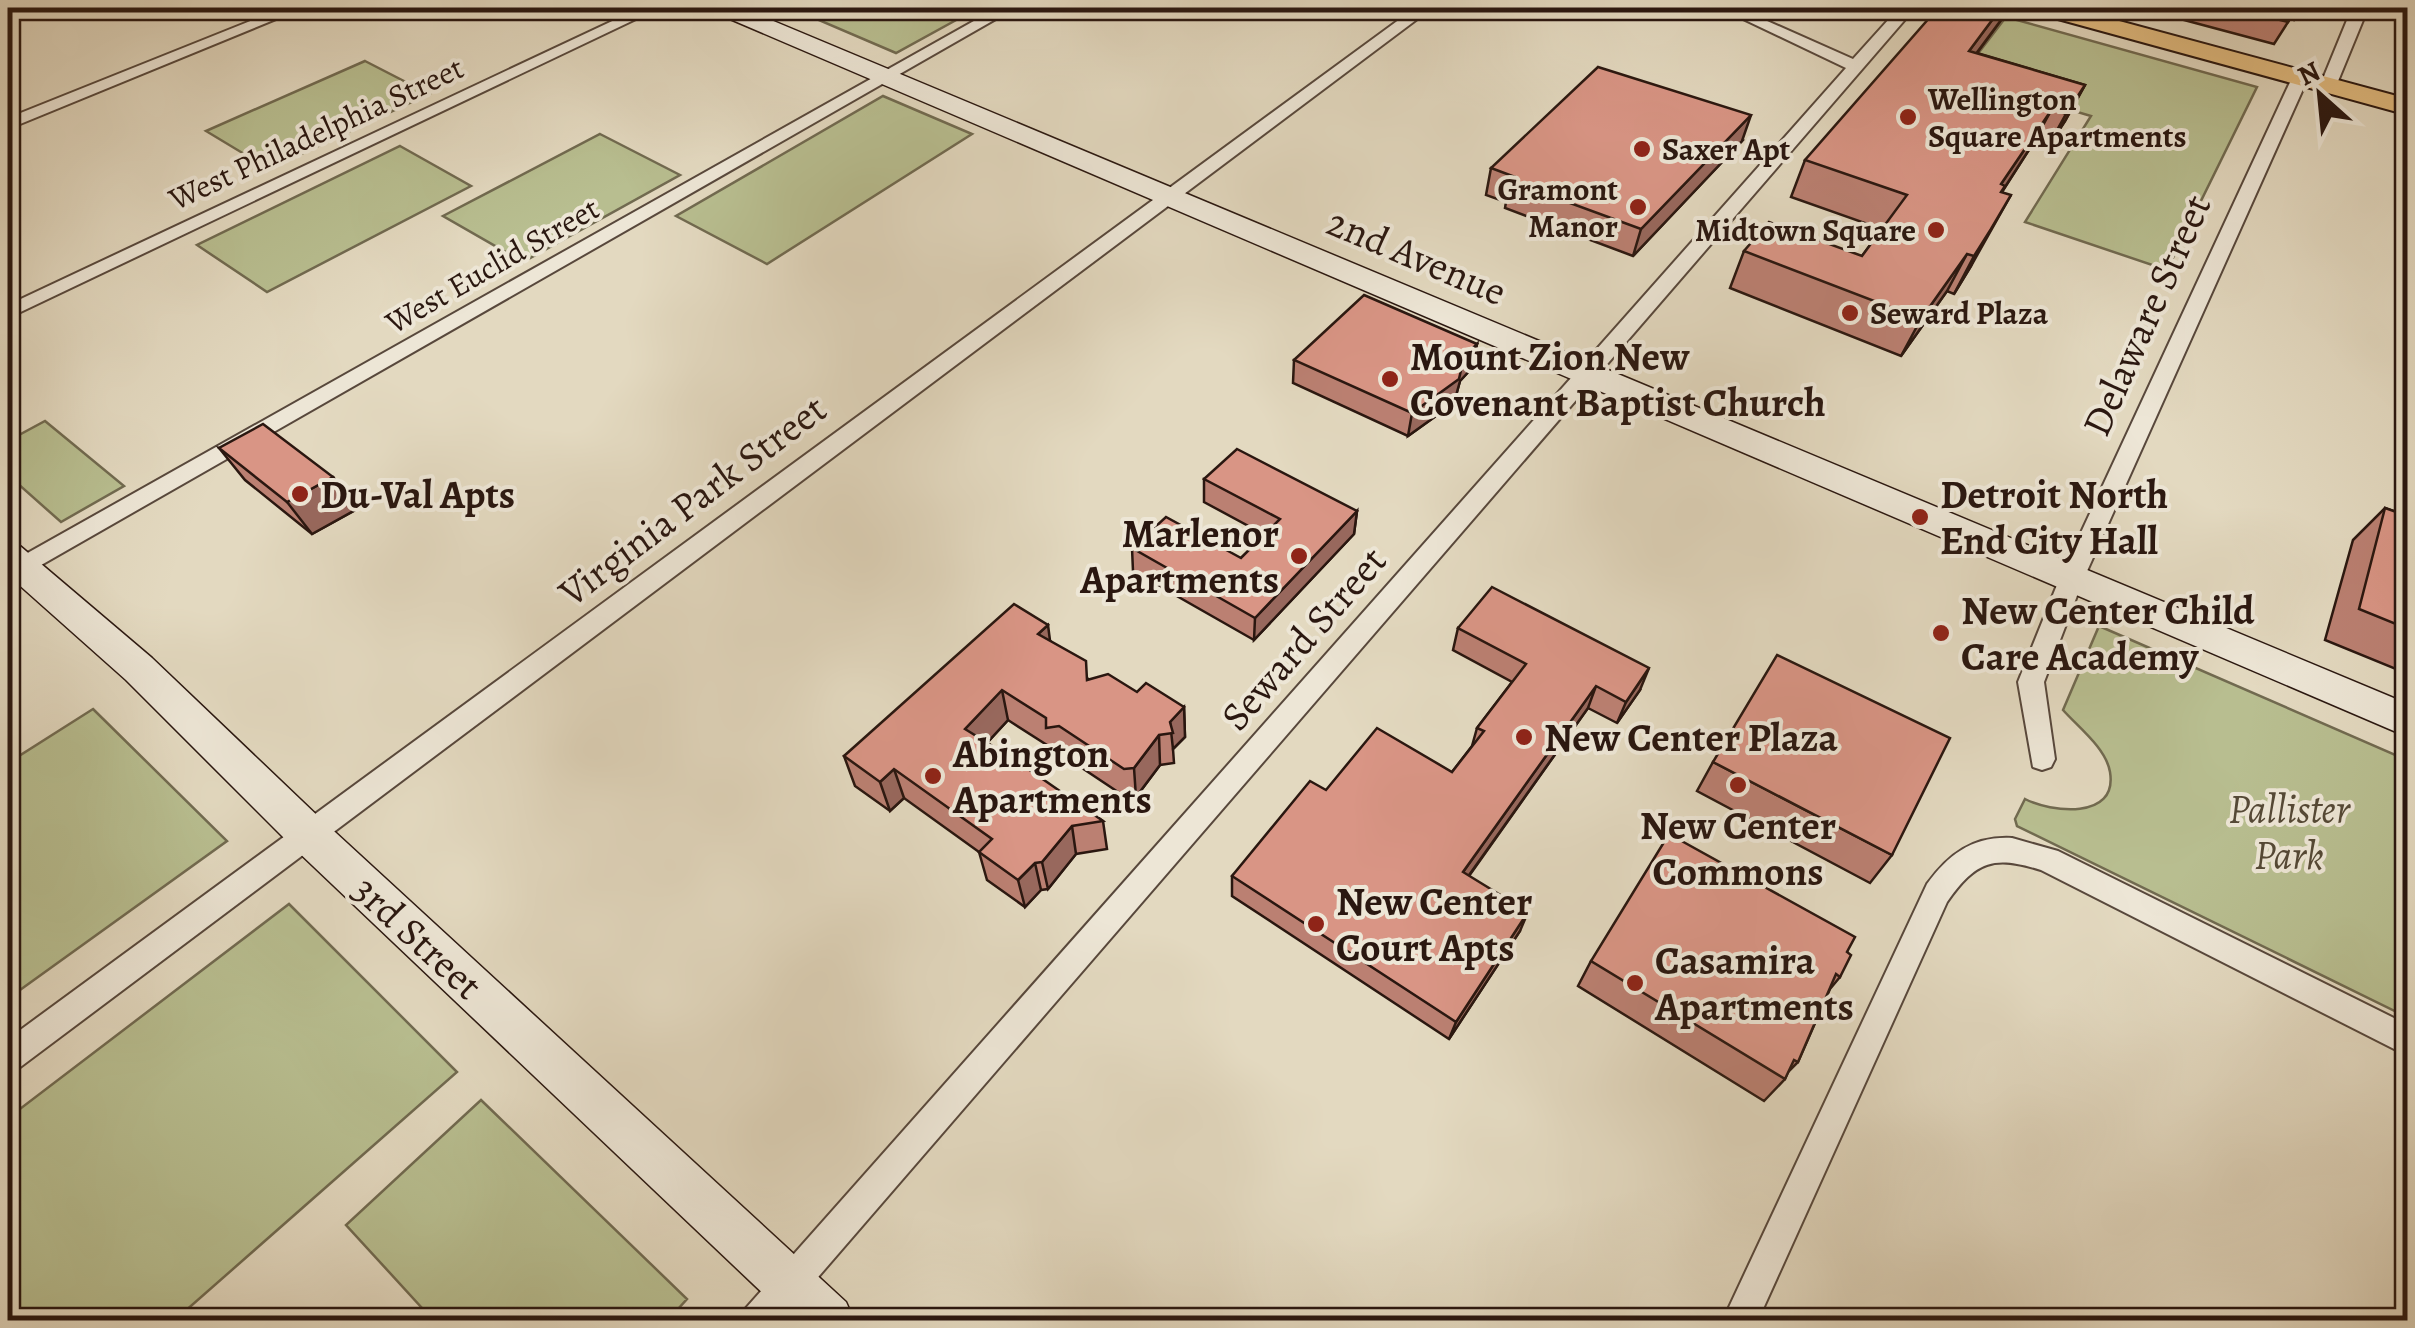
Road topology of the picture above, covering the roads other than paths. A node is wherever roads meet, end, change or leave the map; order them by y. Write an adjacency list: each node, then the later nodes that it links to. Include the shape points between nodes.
1 (295, 8): 15 (street)
2 (651, 8): 17 (street, West Philadelphia Street)
3 (724, 8): 11 (street, 2nd Avenue)
4 (1007, 8): 11 (street, West Euclid Street)
5 (1424, 8): 16 (street, Virginia Park Street)
6 (1727, 8): 10 (street)
7 (1907, 8): 10 (street, Seward Street)
8 (2045, 8): 12 (main road)
9 (2360, 8): 13 (street)
10 (1857, 67): 18 (street, Seward Street)
11 (886, 76): 16 (street, 2nd Avenue); 19 (street, West Euclid Street)
12 (2300, 78): 13 (main road); 20 (street, Delaware Street)
13 (2328, 86): 14 (main road)
14 (2408, 108)
15 (8, 124)
16 (1168, 196): 18 (street, 2nd Avenue); 23 (street, Virginia Park Street)
17 (8, 312)
18 (1587, 374): 20 (street, 2nd Avenue); 26 (street, Seward Street)
19 (12, 566): 23 (street, 3rd Street, via 139,669)
20 (2071, 580): 21 (street, 2nd Avenue); 22 (street, Delaware Street, via 2031,682)
21 (2408, 721)
22 (2042, 759)
23 (308, 834): 25 (street, Virginia Park Street); 26 (street, 3rd Street)
24 (2408, 1041): 29 (street, via 2066,868 2018,850 1968,855 1937,893)
25 (8, 1057)
26 (789, 1285): 27 (street, Seward Street); 28 (street, 3rd Street)
27 (758, 1320)
28 (828, 1320)
29 (1740, 1320)

